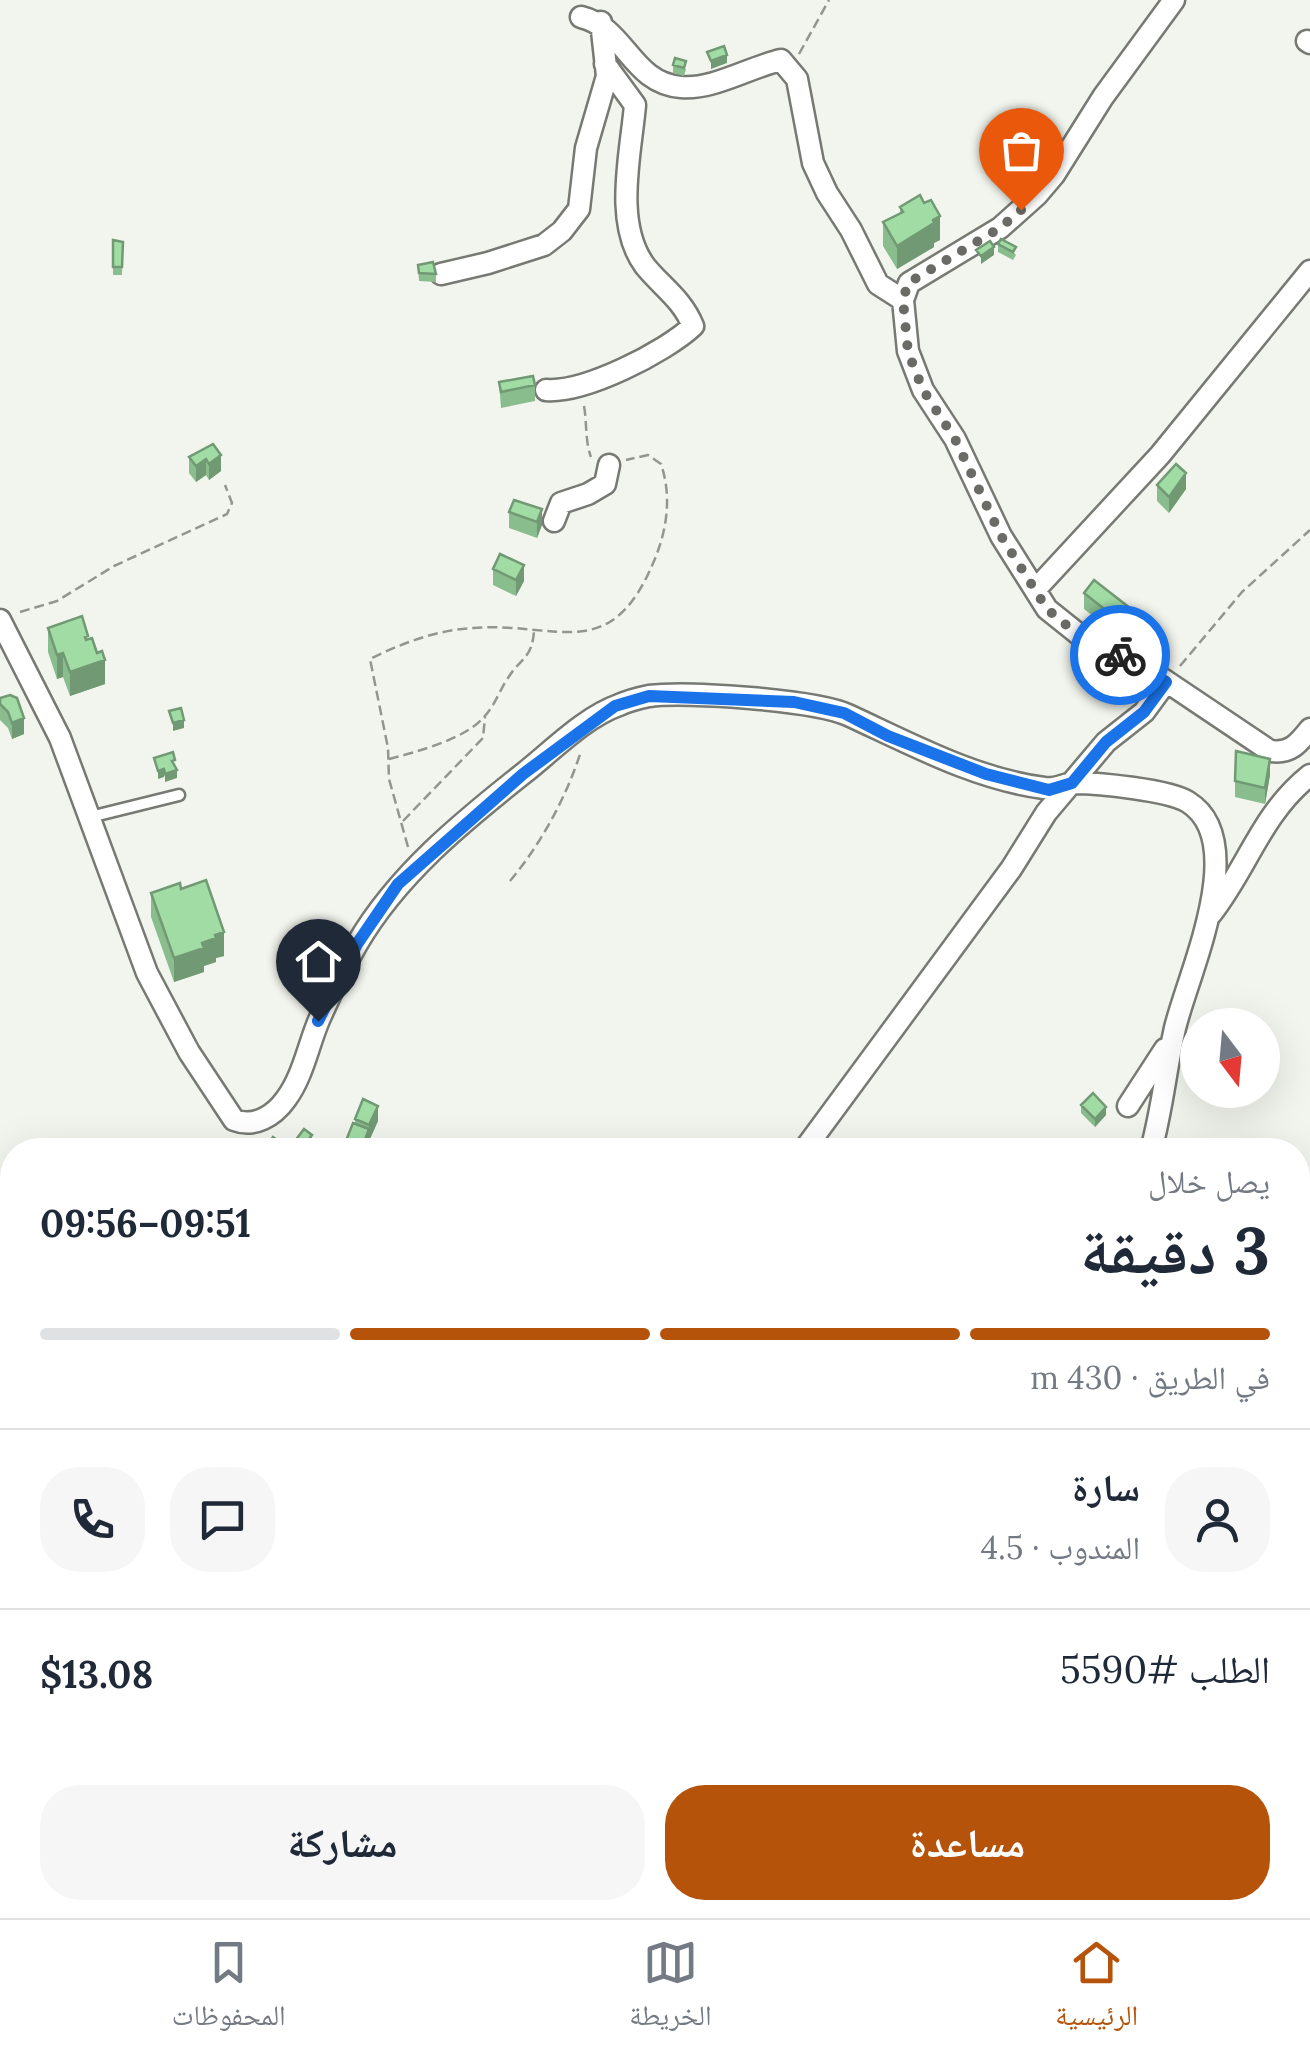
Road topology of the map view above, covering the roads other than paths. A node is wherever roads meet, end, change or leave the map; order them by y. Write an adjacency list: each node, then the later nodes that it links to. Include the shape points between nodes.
1 (1174, 0): 5 (street, via 1037,195 1000,228 908,283)
2 (606, 64): 4 (street, via 578,209 562,231 520,254); 5 (street, via 590,20 656,82 685,88 782,60 797,79 813,163 827,193 878,284); 6 (street, via 635,105 626,164 634,241 644,264 694,326 649,356 560,391)
3 (1310, 270): 9 (street, via 1160,455)
4 (442, 274)
5 (903, 300): 9 (street, via 908,352 923,390)
6 (546, 390)
7 (610, 465): 8 (street, via 606,484 562,504)
8 (554, 522)
9 (1036, 590): 11 (street, via 1047,609 1082,638)
10 (0, 621): 16 (street, via 60,738)
11 (1166, 682): 12 (street, via 1270,751 1292,750); 14 (street)
12 (1310, 730)
13 (1310, 775): 17 (street, via 1256,836)
14 (1072, 783): 16 (street, via 1049,790 986,774 844,713 794,702 649,696 615,706 473,815 398,884 357,944 286,1099 260,1121 245,1124 228,1115 147,974); 17 (street, via 1166,793 1197,809 1216,852); 20 (street)
15 (179, 795): 16 (lane)
16 (90, 817)
17 (1208, 919): 18 (street)
18 (1176, 1025): 19 (street); 21 (street)
19 (1128, 1106)
20 (813, 1138)
21 (1152, 1138)

